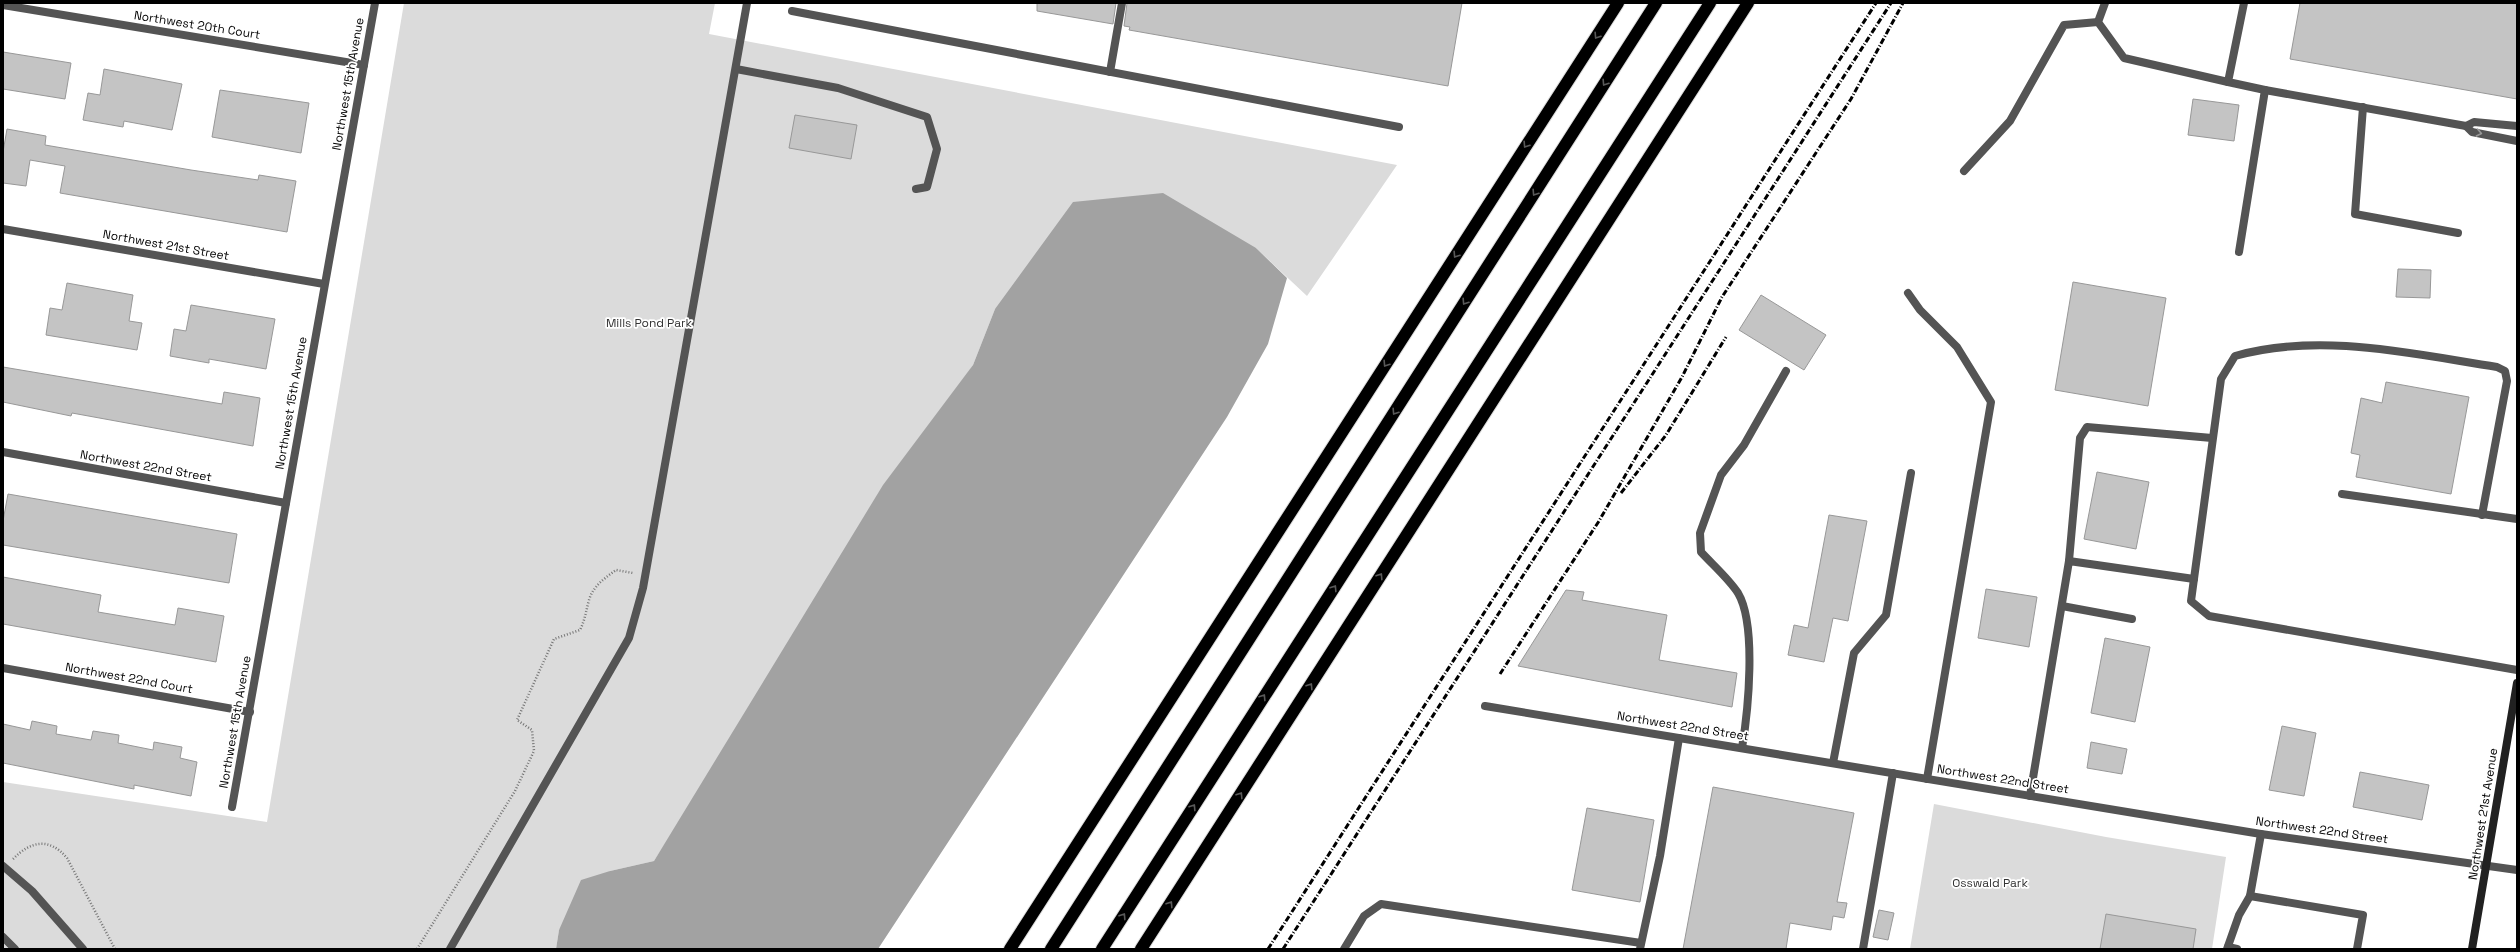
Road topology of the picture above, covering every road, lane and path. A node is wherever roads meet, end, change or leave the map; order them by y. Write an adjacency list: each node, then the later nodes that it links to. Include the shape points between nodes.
1 (375, 3): 13 (street, Northwest 15th Avenue)
2 (747, 3): 14 (street)
3 (1122, 3): 15 (street)
4 (1618, 3): 68 (highway, one-way to 68)
5 (1656, 3): 69 (highway, one-way to 69)
6 (1710, 3): 70 (highway, one-way to 6)
7 (1748, 3): 71 (highway, one-way to 7)
8 (2105, 3): 12 (street)
9 (2244, 3): 16 (street)
10 (3, 5): 13 (street, Northwest 20th Court)
11 (792, 11): 15 (street)
12 (2098, 22): 16 (street, via 2124,58); 23 (street, via 2064,25 2010,121)
13 (364, 65): 28 (street, Northwest 15th Avenue)
14 (736, 69): 24 (street, via 838,88 927,118 937,149 927,187); 39 (street)
15 (1110, 72): 21 (street)
16 (2228, 82): 17 (street)
17 (2265, 90): 18 (street); 27 (street)
18 (2363, 107): 19 (street); 26 (street, via 2355,214)
19 (2466, 126): 20 (street, via 2474,122); 22 (street, one-way to 22, via 2472,132)
20 (2517, 126)
21 (1399, 127)
22 (2517, 141)
23 (1964, 171)
24 (916, 189)
25 (3, 230): 28 (street, Northwest 21st Street)
26 (2458, 233)
27 (2240, 252)
28 (324, 284): 35 (street, Northwest 15th Avenue)
29 (1908, 293): 52 (street, via 1920,310 1957,346 1992,402)
30 (1786, 371): 49 (street, via 1744,445 1721,475 1700,533 1701,552 1738,592 1746,609 1747,717)
31 (2212, 438): 36 (street, via 2221,379 2235,356 2255,350 2358,346 2497,367 2505,371 2507,381); 38 (street, via 2087,427 2080,438); 40 (street)
32 (3, 452): 35 (street, Northwest 22nd Street)
33 (1911, 473): 50 (street, via 1886,615 1854,653)
34 (2342, 494): 36 (street)
35 (286, 503): 47 (street, Northwest 15th Avenue)
36 (2482, 515): 37 (street)
37 (2517, 519)
38 (2069, 561): 40 (street); 41 (street)
39 (645, 576): 66 (path, via 616,570 596,585 589,599 586,620 580,630 554,639 517,720 532,730 534,751 515,791); 67 (street, via 629,638)
40 (2194, 580): 44 (street, via 2192,601 2209,616)
41 (2062, 606): 42 (street); 53 (street)
42 (2132, 618)
43 (3, 668): 47 (street, Northwest 22nd Court)
44 (2517, 670)
45 (2517, 683): 56 (street, Northwest 21st Avenue)
46 (1485, 706): 48 (street, Northwest 22nd Street)
47 (250, 712): 54 (street, Northwest 15th Avenue)
48 (1679, 738): 49 (street, Northwest 22nd Street); 61 (street, via 1660,856)
49 (1742, 748): 50 (street, Northwest 22nd Street)
50 (1833, 763): 51 (street, Northwest 22nd Street)
51 (1893, 773): 52 (street, Northwest 22nd Street); 73 (street)
52 (1927, 779): 53 (street, Northwest 22nd Street)
53 (2030, 796): 55 (street, Northwest 22nd Street)
54 (232, 807)
55 (2261, 834): 56 (street, Northwest 22nd Street); 59 (street)
56 (2487, 865): 58 (street, Northwest 22nd Street); 76 (street, Northwest 21st Avenue)
57 (3, 867): 64 (street, via 42,902); 65 (path, via 25,847 49,844 58,848 66,858)
58 (2517, 870)
59 (2250, 896): 62 (street, via 2239,915); 75 (street, via 2363,915)
60 (3, 937): 63 (street)
61 (1641, 946): 72 (street, via 1381,904 1364,916)
62 (2227, 948): 74 (street)
63 (15, 949)
64 (83, 949)
65 (115, 949)
66 (417, 949)
67 (450, 949)
68 (1010, 949)
69 (1051, 949)
70 (1102, 949)
71 (1141, 949)
72 (1344, 949)
73 (1863, 949)
74 (2237, 949)
75 (2357, 949)
76 (2472, 949)

